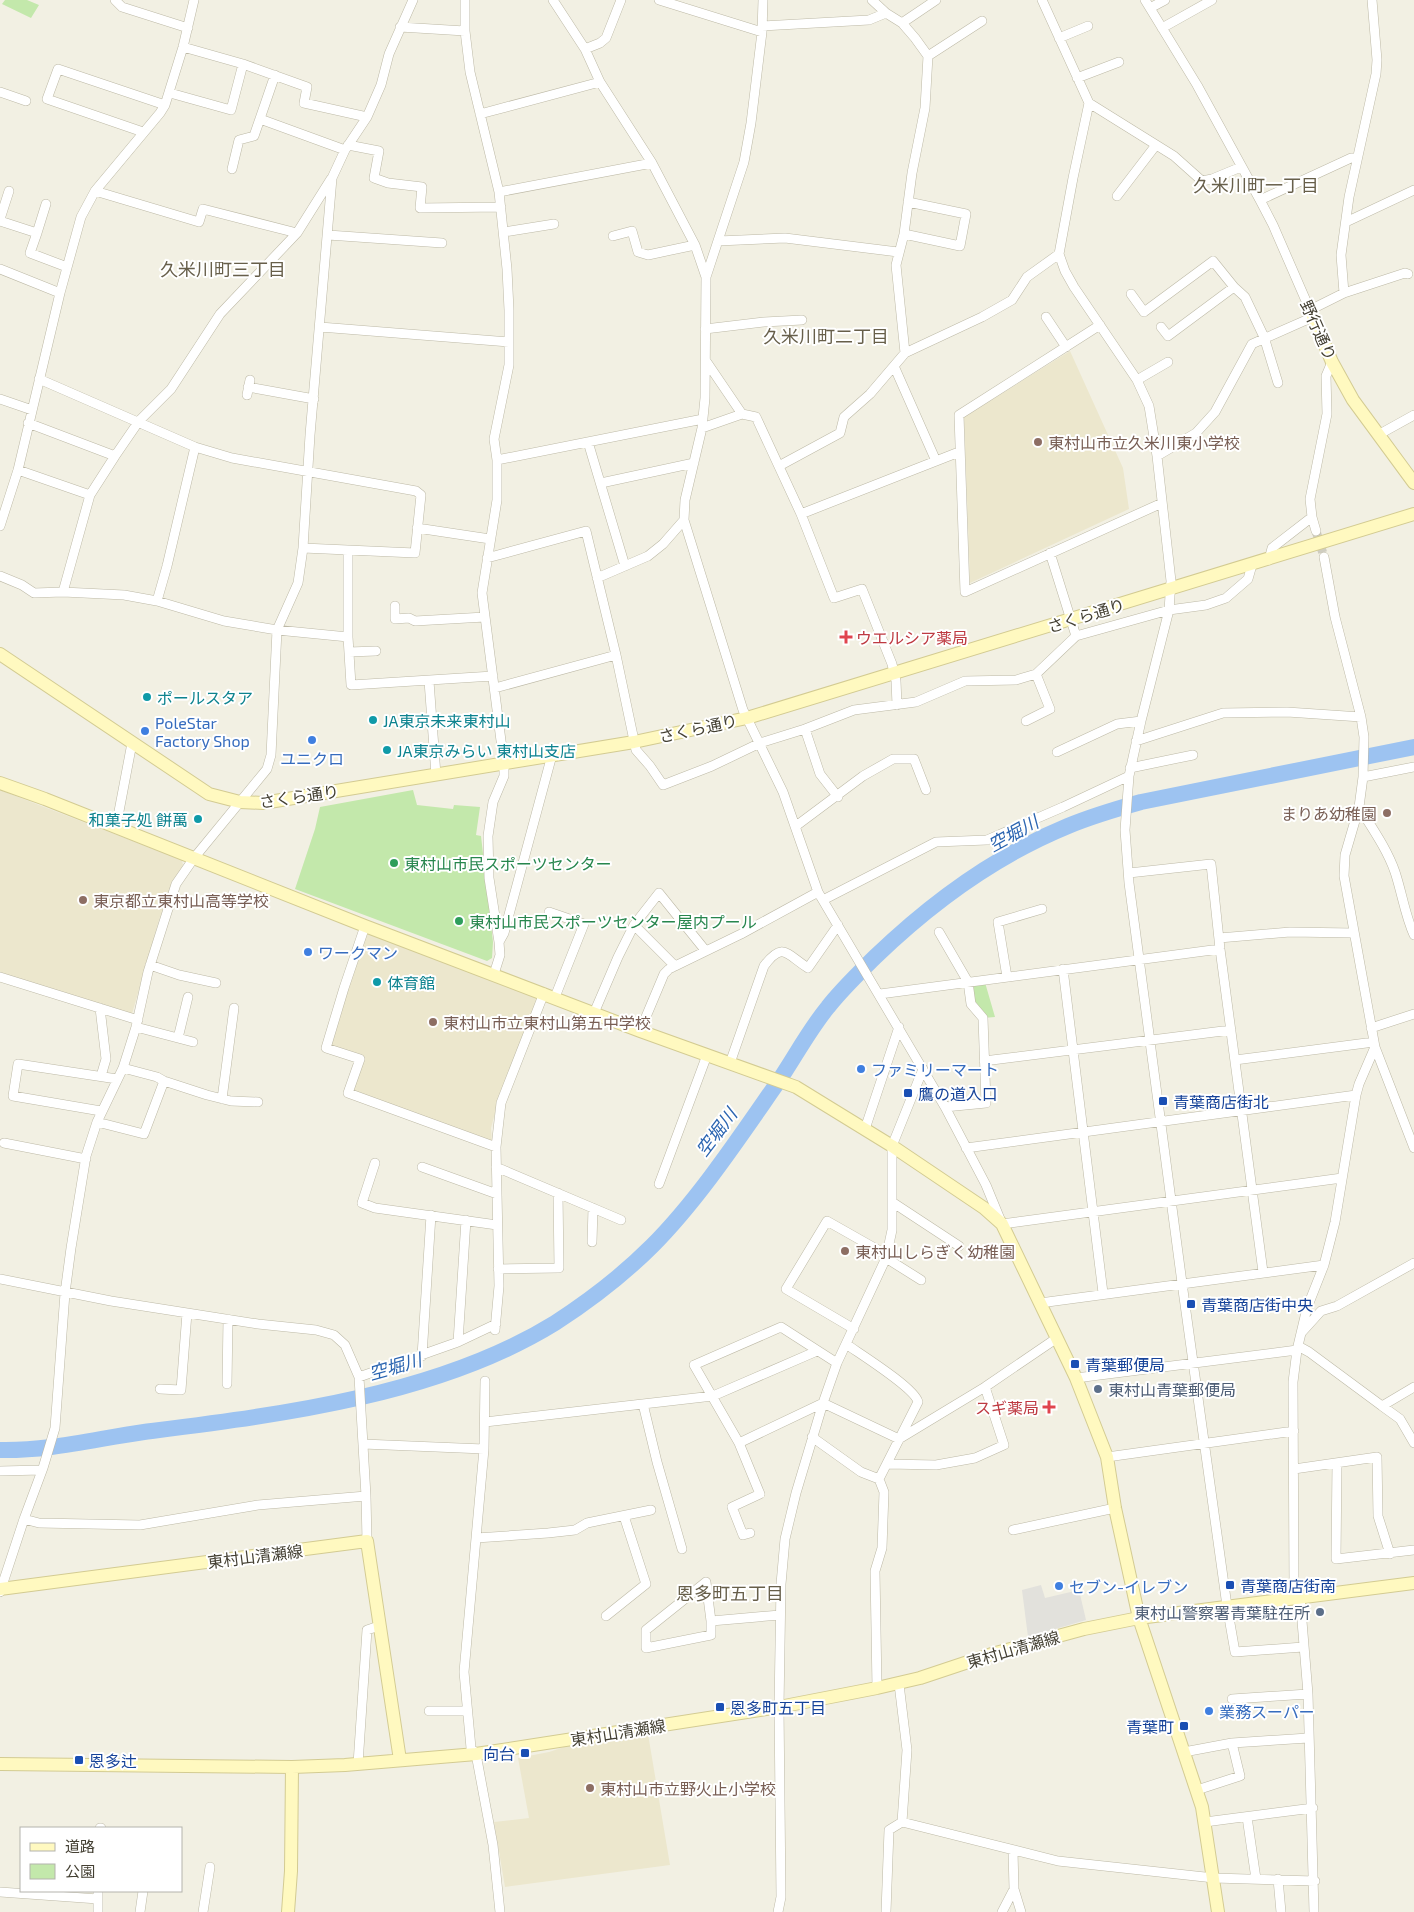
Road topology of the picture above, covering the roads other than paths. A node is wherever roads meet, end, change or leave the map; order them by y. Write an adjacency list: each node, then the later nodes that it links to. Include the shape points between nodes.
1 (115, 0): 21 (street, via 122,7)
2 (194, 0): 21 (street)
3 (412, 0): 20 (street)
4 (465, 0): 24 (street)
5 (552, 0): 27 (street)
6 (621, 0): 27 (street, via 606,38)
7 (660, 0): 23 (street)
8 (763, 0): 23 (street)
9 (872, 0): 16 (street)
10 (936, 0): 18 (street)
11 (1042, 0): 25 (street)
12 (1165, 0): 15 (street)
13 (1212, 0): 22 (street)
14 (1372, 0): 45 (street, via 1376,74)
15 (1148, 4): 22 (street, 野行通り)
16 (886, 13): 18 (street); 23 (street, via 869,20)
17 (982, 21): 28 (street)
18 (902, 23): 28 (street)
19 (1088, 26): 25 (street)
20 (400, 27): 24 (street); 40 (street)
21 (188, 28): 26 (street)
22 (1162, 28): 47 (street, 野行通り)
23 (762, 29): 68 (street, via 744,162)
24 (465, 31): 39 (street)
25 (1059, 38): 32 (street)
26 (183, 47): 30 (street); 35 (street)
27 (585, 49): 33 (street)
28 (928, 56): 56 (street, via 925,108)
29 (1120, 62): 32 (street)
30 (243, 64): 31 (street); 35 (street, via 231,110)
31 (275, 75): 40 (street, via 307,87 304,103); 41 (street)
32 (1077, 78): 37 (street)
33 (600, 82): 39 (street); 46 (street)
34 (0, 92): 36 (street)
35 (170, 93): 38 (street)
36 (26, 101)
37 (1089, 103): 43 (street); 72 (street)
38 (165, 105): 42 (street); 42 (street, via 58,69 48,99)
39 (480, 114): 53 (street)
40 (367, 117): 44 (street)
41 (260, 120): 44 (street); 48 (street, via 254,136 239,140)
42 (143, 132): 52 (street)
43 (1156, 144): 47 (street, via 1202,181); 54 (street)
44 (347, 147): 49 (street); 58 (street, via 378,152 374,178 422,187 420,208)
45 (1357, 158): 55 (street); 60 (street)
46 (652, 163): 53 (street); 70 (street)
47 (1241, 167): 55 (street, 野行通り)
48 (232, 169)
49 (332, 178): 62 (street); 65 (street)
50 (1414, 190): 60 (street)
51 (9, 191): 59 (street)
52 (95, 191): 62 (street, via 199,222 203,209); 73 (street, via 82,217)
53 (499, 192): 58 (street)
54 (1118, 196)
55 (1260, 200): 81 (street, 野行通り)
56 (908, 202): 66 (street); 66 (street, via 966,214 960,246)
57 (46, 204): 64 (street)
58 (501, 208): 63 (street)
59 (0, 220): 64 (street)
60 (1346, 222): 80 (street, via 1341,255)
61 (554, 224): 63 (street)
62 (297, 232): 105 (street, via 220,314 171,389)
63 (504, 232): 89 (street)
64 (37, 233): 73 (street, via 30,253)
65 (328, 234): 69 (street); 85 (street)
66 (904, 234): 71 (street)
67 (613, 236): 70 (street, via 632,231 638,252 648,255)
68 (718, 241): 71 (street, via 786,238); 76 (street)
69 (442, 243)
70 (695, 245): 76 (street)
71 (898, 252): 91 (street, via 896,265)
72 (1060, 254): 84 (street, via 1065,272); 91 (street, via 1027,277 1012,300)
73 (67, 267): 78 (street)
74 (0, 269): 78 (street)
75 (1408, 274): 80 (street)
76 (706, 277): 87 (street)
77 (1234, 287): 79 (street, via 1213,261 1146,315); 86 (street, via 1168,336); 88 (street, via 1244,297)
78 (60, 293): 96 (street)
79 (1131, 294)
80 (1344, 294): 81 (street)
81 (1311, 314): 88 (street); 94 (street, 野行通り)
82 (1046, 318): 90 (street)
83 (802, 320): 87 (street)
84 (1100, 325): 90 (street); 97 (street)
85 (320, 327): 89 (street); 101 (street)
86 (1162, 327)
87 (704, 329): 92 (street)
88 (1264, 337): 98 (street); 113 (street, via 1252,344 1215,412 1196,433)
89 (508, 342): 114 (street, via 507,380 494,439)
90 (1066, 347): 111 (street, via 959,414)
91 (905, 353): 95 (street)
92 (706, 361): 103 (street); 107 (street)
93 (1168, 362): 97 (street)
94 (1332, 362): 108 (street, 野行通り); 126 (street, via 1326,376 1327,414 1310,499)
95 (894, 366): 115 (street); 117 (street, via 844,417 840,433)
96 (40, 379): 102 (street); 105 (street)
97 (1136, 380): 113 (street, via 1149,406)
98 (1278, 383)
99 (248, 388): 101 (street)
100 (0, 398): 102 (street)
101 (314, 399): 119 (street)
102 (32, 410): 106 (street)
103 (742, 414): 107 (street); 117 (street, via 756,417)
104 (1414, 414): 108 (street)
105 (139, 421): 110 (street); 112 (street)
106 (28, 423): 112 (street); 118 (street)
107 (702, 423): 109 (street); 116 (street)
108 (1378, 435): 121 (street, 野行通り)
109 (588, 442): 114 (street); 120 (street)
110 (195, 447): 119 (street, via 232,458); 144 (street)
111 (959, 452): 115 (street); 134 (street, via 964,592)
112 (114, 456): 122 (street)
113 (1157, 456): 123 (street)
114 (497, 460): 131 (street, via 497,500)
115 (936, 461): 124 (street)
116 (694, 463): 120 (street); 127 (street)
117 (779, 466): 124 (street)
118 (18, 470): 122 (street); 128 (street)
119 (308, 472): 129 (street, via 416,491 421,495); 132 (street)
120 (601, 483): 139 (street)
121 (1414, 483)
122 (90, 495): 143 (street)
123 (1162, 502): 134 (street); 142 (street)
124 (801, 514): 156 (street, via 834,598 862,589)
125 (1414, 514): 137 (street, さくら通り)
126 (1312, 517): 130 (street); 137 (street, via 1272,548)
127 (684, 520): 139 (street, via 656,550); 163 (street)
128 (0, 526)
129 (417, 528): 131 (street); 133 (street, via 415,553)
130 (1316, 531)
131 (490, 539): 136 (street)
132 (303, 548): 133 (street); 149 (street, via 298,583)
133 (348, 551): 151 (street)
134 (1050, 553): 148 (street)
135 (1324, 557): 162 (street, via 1335,617)
136 (487, 558): 141 (street, via 586,531); 147 (street, via 482,592)
137 (1269, 560): 138 (street, さくら通り)
138 (1252, 565): 142 (street, さくら通り); 146 (street, via 1248,579 1226,598 1206,605)
139 (625, 566): 141 (street)
140 (0, 576): 143 (street, via 34,593)
141 (597, 578): 155 (street)
142 (1171, 589): 146 (street); 148 (street, さくら通り)
143 (63, 592): 144 (street, via 124,595)
144 (157, 601): 149 (street, via 224,621)
145 (395, 606): 147 (street, via 395,619)
146 (1169, 610): 150 (street); 165 (street)
147 (485, 617): 158 (street)
148 (1070, 620): 150 (street); 156 (street, さくら通り)
149 (277, 630): 151 (street); 182 (street, via 271,755 267,769)
150 (1076, 636): 157 (street)
151 (348, 638): 153 (street)
152 (376, 651): 153 (street)
153 (349, 652): 159 (street, via 351,685)
154 (0, 654): 169 (street, さくら通り)
155 (616, 655): 160 (street); 168 (street)
156 (894, 673): 161 (street); 163 (street, さくら通り)
157 (1036, 674): 161 (street, via 1016,680 965,681 916,702); 164 (street, via 1050,709)
158 (493, 676): 159 (street); 160 (street)
159 (430, 681): 177 (street)
160 (495, 688): 174 (street)
161 (898, 705): 166 (street, via 854,710)
162 (1361, 716): 167 (street, via 1223,713); 178 (street)
163 (747, 718): 168 (street, さくら通り); 170 (street)
164 (1026, 721)
165 (1141, 721): 167 (street); 171 (street, via 1117,724)
166 (805, 729): 170 (street); 181 (street, via 820,774)
167 (1136, 741): 176 (street)
168 (634, 742): 170 (street, via 636,750 663,785); 172 (street, さくら通り)
169 (132, 743): 182 (street, さくら通り, via 209,794); 185 (street)
170 (760, 743): 184 (street)
171 (1057, 752)
172 (552, 755): 174 (street, さくら通り); 199 (street, via 504,934)
173 (1192, 755): 176 (street)
174 (504, 764): 177 (street, さくら通り); 199 (street, via 504,776 493,802 488,836 489,878)
175 (1414, 767): 178 (street)
176 (1130, 772): 187 (street, via 1125,830); 188 (street, via 987,840 936,842)
177 (436, 775): 182 (street, さくら通り, via 263,803)
178 (1363, 776): 183 (street)
179 (0, 783): 185 (street)
180 (926, 790): 181 (street, via 914,759 893,759)
181 (838, 797): 184 (street)
182 (240, 802): 186 (street)
183 (1359, 807): 191 (street, via 1386,852); 196 (street, via 1343,865)
184 (796, 826): 188 (street)
185 (116, 827): 186 (street)
186 (194, 858): 194 (street); 203 (street, via 176,884)
187 (1129, 873): 198 (street, via 1211,864); 202 (street)
188 (820, 896): 193 (street); 201 (street)
189 (1042, 909): 207 (street, via 998,922)
190 (549, 912): 212 (street, via 584,924)
191 (1411, 919): 197 (street)
192 (634, 925): 201 (street, via 658,893); 204 (street); 216 (street)
193 (838, 925): 211 (street); 231 (street, via 808,968 784,952 773,954 764,966)
194 (366, 926): 206 (street); 249 (street, via 326,1048 360,1059 348,1092)
195 (940, 932): 209 (street)
196 (1353, 934): 198 (street, via 1290,932); 220 (street)
197 (1414, 935)
198 (1219, 938): 200 (street)
199 (499, 942): 206 (street, via 500,955)
200 (1220, 949): 202 (street); 221 (street)
201 (705, 950): 204 (street)
202 (1140, 959): 205 (street); 224 (street)
203 (150, 965): 210 (street); 218 (street)
204 (675, 966): 222 (street, via 664,974)
205 (1063, 969): 207 (street); 227 (street)
206 (494, 974): 212 (street)
207 (1006, 976): 209 (street)
208 (0, 977): 214 (street)
209 (968, 982): 211 (street); 230 (street, via 971,1004 983,1018)
210 (216, 983)
211 (880, 994): 219 (street)
212 (550, 995): 216 (street); 249 (street, via 501,1103)
213 (188, 997): 223 (street)
214 (100, 1008): 218 (street); 234 (street, via 106,1059)
215 (234, 1008): 238 (street)
216 (594, 1013): 222 (street)
217 (1414, 1014): 220 (street)
218 (137, 1023): 223 (street); 232 (street)
219 (899, 1027): 233 (street); 245 (street)
220 (1371, 1028): 226 (street)
221 (1231, 1030): 224 (street); 229 (street)
222 (640, 1031): 228 (street)
223 (178, 1038): 225 (street)
224 (1151, 1040): 227 (street); 243 (street)
225 (193, 1042)
226 (1374, 1044): 229 (street); 237 (street); 251 (street)
227 (1073, 1050): 230 (street); 246 (street)
228 (707, 1055): 231 (street); 257 (street)
229 (1235, 1060): 241 (street)
230 (984, 1061): 240 (street, via 986,1103)
231 (730, 1063): 245 (street, via 796,1087)
232 (123, 1068): 235 (street); 236 (street)
233 (923, 1069): 240 (street); 248 (street)
234 (101, 1076): 235 (street); 242 (street, via 18,1064 13,1096)
235 (117, 1079): 242 (street)
236 (164, 1081): 238 (street); 244 (street, via 144,1134)
237 (1356, 1095): 241 (street); 256 (street)
238 (222, 1099): 239 (street)
239 (258, 1102)
240 (945, 1107): 250 (street)
241 (1241, 1110): 243 (street); 258 (street)
242 (101, 1112): 244 (street)
243 (1161, 1121): 246 (street); 261 (street)
244 (97, 1122): 252 (street)
245 (865, 1128): 248 (street)
246 (1083, 1132): 250 (street); 264 (street)
247 (4, 1143): 252 (street)
248 (892, 1146): 262 (street); 268 (street, via 984,1208)
249 (496, 1147): 255 (street)
250 (966, 1148): 268 (street)
251 (1414, 1148)
252 (86, 1159): 280 (street)
253 (375, 1163): 265 (street, via 362,1203 375,1208)
254 (422, 1167): 260 (street)
255 (496, 1167): 259 (street); 260 (street)
256 (1342, 1178): 258 (street); 274 (street)
257 (659, 1184)
258 (1252, 1190): 261 (street); 276 (street)
259 (558, 1193): 263 (street); 275 (street, via 559,1268)
260 (497, 1194): 269 (street)
261 (1172, 1201): 264 (street); 279 (street)
262 (892, 1202): 271 (street); 272 (street, via 892,1230)
263 (592, 1208): 267 (street); 270 (street)
264 (1093, 1212): 268 (street); 281 (street)
265 (431, 1215): 266 (street); 292 (street)
266 (466, 1220): 269 (street); 288 (street)
267 (621, 1220)
268 (1002, 1224): 282 (street)
269 (497, 1225): 275 (street)
270 (592, 1242)
271 (959, 1246)
272 (886, 1256): 278 (street); 285 (street); 285 (street, via 827,1221 786,1289)
273 (1414, 1263): 286 (street, via 1337,1306 1321,1311)
274 (1324, 1265): 276 (street); 286 (street, via 1307,1308)
275 (498, 1269): 288 (street, via 496,1327)
276 (1263, 1272): 279 (street)
277 (0, 1279): 280 (street)
278 (921, 1280)
279 (1182, 1283): 281 (street); 293 (street)
280 (65, 1293): 283 (street); 320 (street, via 55,1426)
281 (1103, 1293): 282 (street)
282 (1040, 1303): 287 (street)
283 (187, 1313): 284 (street); 302 (street)
284 (228, 1320): 295 (street, via 334,1334 345,1345); 298 (street)
285 (854, 1329): 289 (street)
286 (1302, 1332): 290 (street)
287 (1057, 1338): 296 (street); 299 (street)
288 (458, 1342): 292 (street)
289 (846, 1344): 294 (street); 311 (street, via 917,1398)
290 (1297, 1348): 293 (street); 307 (street, via 1309,1352); 309 (street, via 1293,1382)
291 (817, 1351): 294 (street); 304 (street); 304 (street, via 780,1327 694,1364)
292 (422, 1356): 295 (street)
293 (1194, 1362): 296 (street); 313 (street)
294 (837, 1363): 305 (street)
295 (359, 1378): 315 (street)
296 (1076, 1378): 317 (street)
297 (485, 1381): 308 (street)
298 (227, 1384)
299 (985, 1387): 311 (street); 318 (street, via 1004,1445 975,1458 936,1465)
300 (1414, 1387): 307 (street)
301 (160, 1389): 302 (street)
302 (181, 1390): 303 (street)
303 (190, 1391)
304 (713, 1396): 306 (street); 312 (street)
305 (823, 1403): 310 (street); 311 (street); 312 (street)
306 (643, 1404): 308 (street); 333 (street)
307 (1382, 1406): 314 (street, via 1400,1419)
308 (485, 1422): 316 (street)
309 (1294, 1431): 313 (street); 321 (street)
310 (812, 1437): 323 (street, via 861,1472); 340 (street, via 785,1539)
311 (900, 1439): 318 (street)
312 (739, 1443): 330 (street, via 760,1494 728,1508 743,1535)
313 (1204, 1443): 317 (street); 339 (street)
314 (1414, 1443)
315 (363, 1444): 316 (street); 324 (street)
316 (484, 1449): 331 (street)
317 (1107, 1457): 325 (street)
318 (888, 1464): 323 (street)
319 (1337, 1464): 321 (street); 335 (street, via 1377,1457 1378,1516); 335 (street, via 1336,1559)
320 (43, 1469): 322 (street); 328 (street)
321 (1294, 1469): 338 (street, via 1294,1589)
322 (0, 1471)
323 (879, 1479): 347 (street, via 884,1492 882,1548 875,1571)
324 (366, 1496): 328 (street, via 258,1505 140,1525 40,1523); 332 (street)
325 (1115, 1508): 329 (street); 342 (street)
326 (651, 1510): 327 (street)
327 (624, 1516): 331 (street, via 587,1523 575,1530); 341 (street, via 646,1584)
328 (24, 1519): 337 (street)
329 (1013, 1530)
330 (750, 1533)
331 (476, 1538): 352 (street, via 464,1672)
332 (367, 1541): 337 (street, 東村山清瀬線); 344 (street)
333 (682, 1549)
334 (1414, 1550): 335 (street)
335 (1390, 1554)
336 (1414, 1582): 338 (street, 東村山清瀬線)
337 (0, 1590)
338 (1300, 1596): 339 (street, 東村山清瀬線); 345 (street)
339 (1227, 1606): 342 (street, 東村山清瀬線); 345 (street, via 1235,1652)
340 (780, 1615): 343 (street); 350 (street)
341 (606, 1616)
342 (1139, 1618): 346 (street, 東村山清瀬線, via 992,1654); 355 (street)
343 (711, 1621): 343 (street, via 711,1635 646,1648 646,1630 706,1582)
344 (379, 1626): 357 (street); 359 (street, via 366,1630)
345 (1303, 1647): 348 (street)
346 (899, 1684): 347 (street, 東村山清瀬線); 364 (street, via 907,1750)
347 (877, 1688): 350 (street, 東村山清瀬線)
348 (1308, 1694): 349 (street); 353 (street)
349 (1232, 1699)
350 (779, 1707): 356 (street, 東村山清瀬線); 382 (street)
351 (429, 1711): 352 (street)
352 (466, 1711): 356 (street, via 471,1748)
353 (1308, 1738): 354 (street); 362 (street)
354 (1232, 1743): 355 (street); 361 (street, via 1240,1776)
355 (1184, 1752): 361 (street)
356 (476, 1754): 357 (street, 東村山清瀬線); 381 (street, via 493,1845)
357 (400, 1760): 359 (street, 東村山清瀬線)
358 (0, 1764): 360 (street, 東村山清瀬線)
359 (358, 1764): 360 (street, 東村山清瀬線)
360 (292, 1767): 380 (street)
361 (1197, 1790): 365 (street)
362 (1312, 1808): 363 (street); 371 (street)
363 (1247, 1817): 365 (street); 369 (street)
364 (902, 1822): 366 (street); 383 (street, via 889,1830)
365 (1206, 1822): 368 (street)
366 (1014, 1851): 368 (street, via 1058,1861); 372 (street)
367 (210, 1867): 379 (street)
368 (1214, 1878): 369 (street); 386 (street)
369 (1256, 1879): 370 (street)
370 (1278, 1880): 371 (street); 387 (street)
371 (1315, 1881): 388 (street)
372 (1014, 1889): 384 (street); 385 (street)
373 (0, 1892): 375 (street)
374 (143, 1892): 378 (street)
375 (52, 1893): 376 (street)
376 (98, 1895): 377 (street)
377 (98, 1912)
378 (140, 1912)
379 (203, 1912)
380 (288, 1912)
381 (500, 1912)
382 (778, 1912)
383 (886, 1912)
384 (1002, 1912)
385 (1021, 1912)
386 (1218, 1912)
387 (1281, 1912)
388 (1314, 1912)

